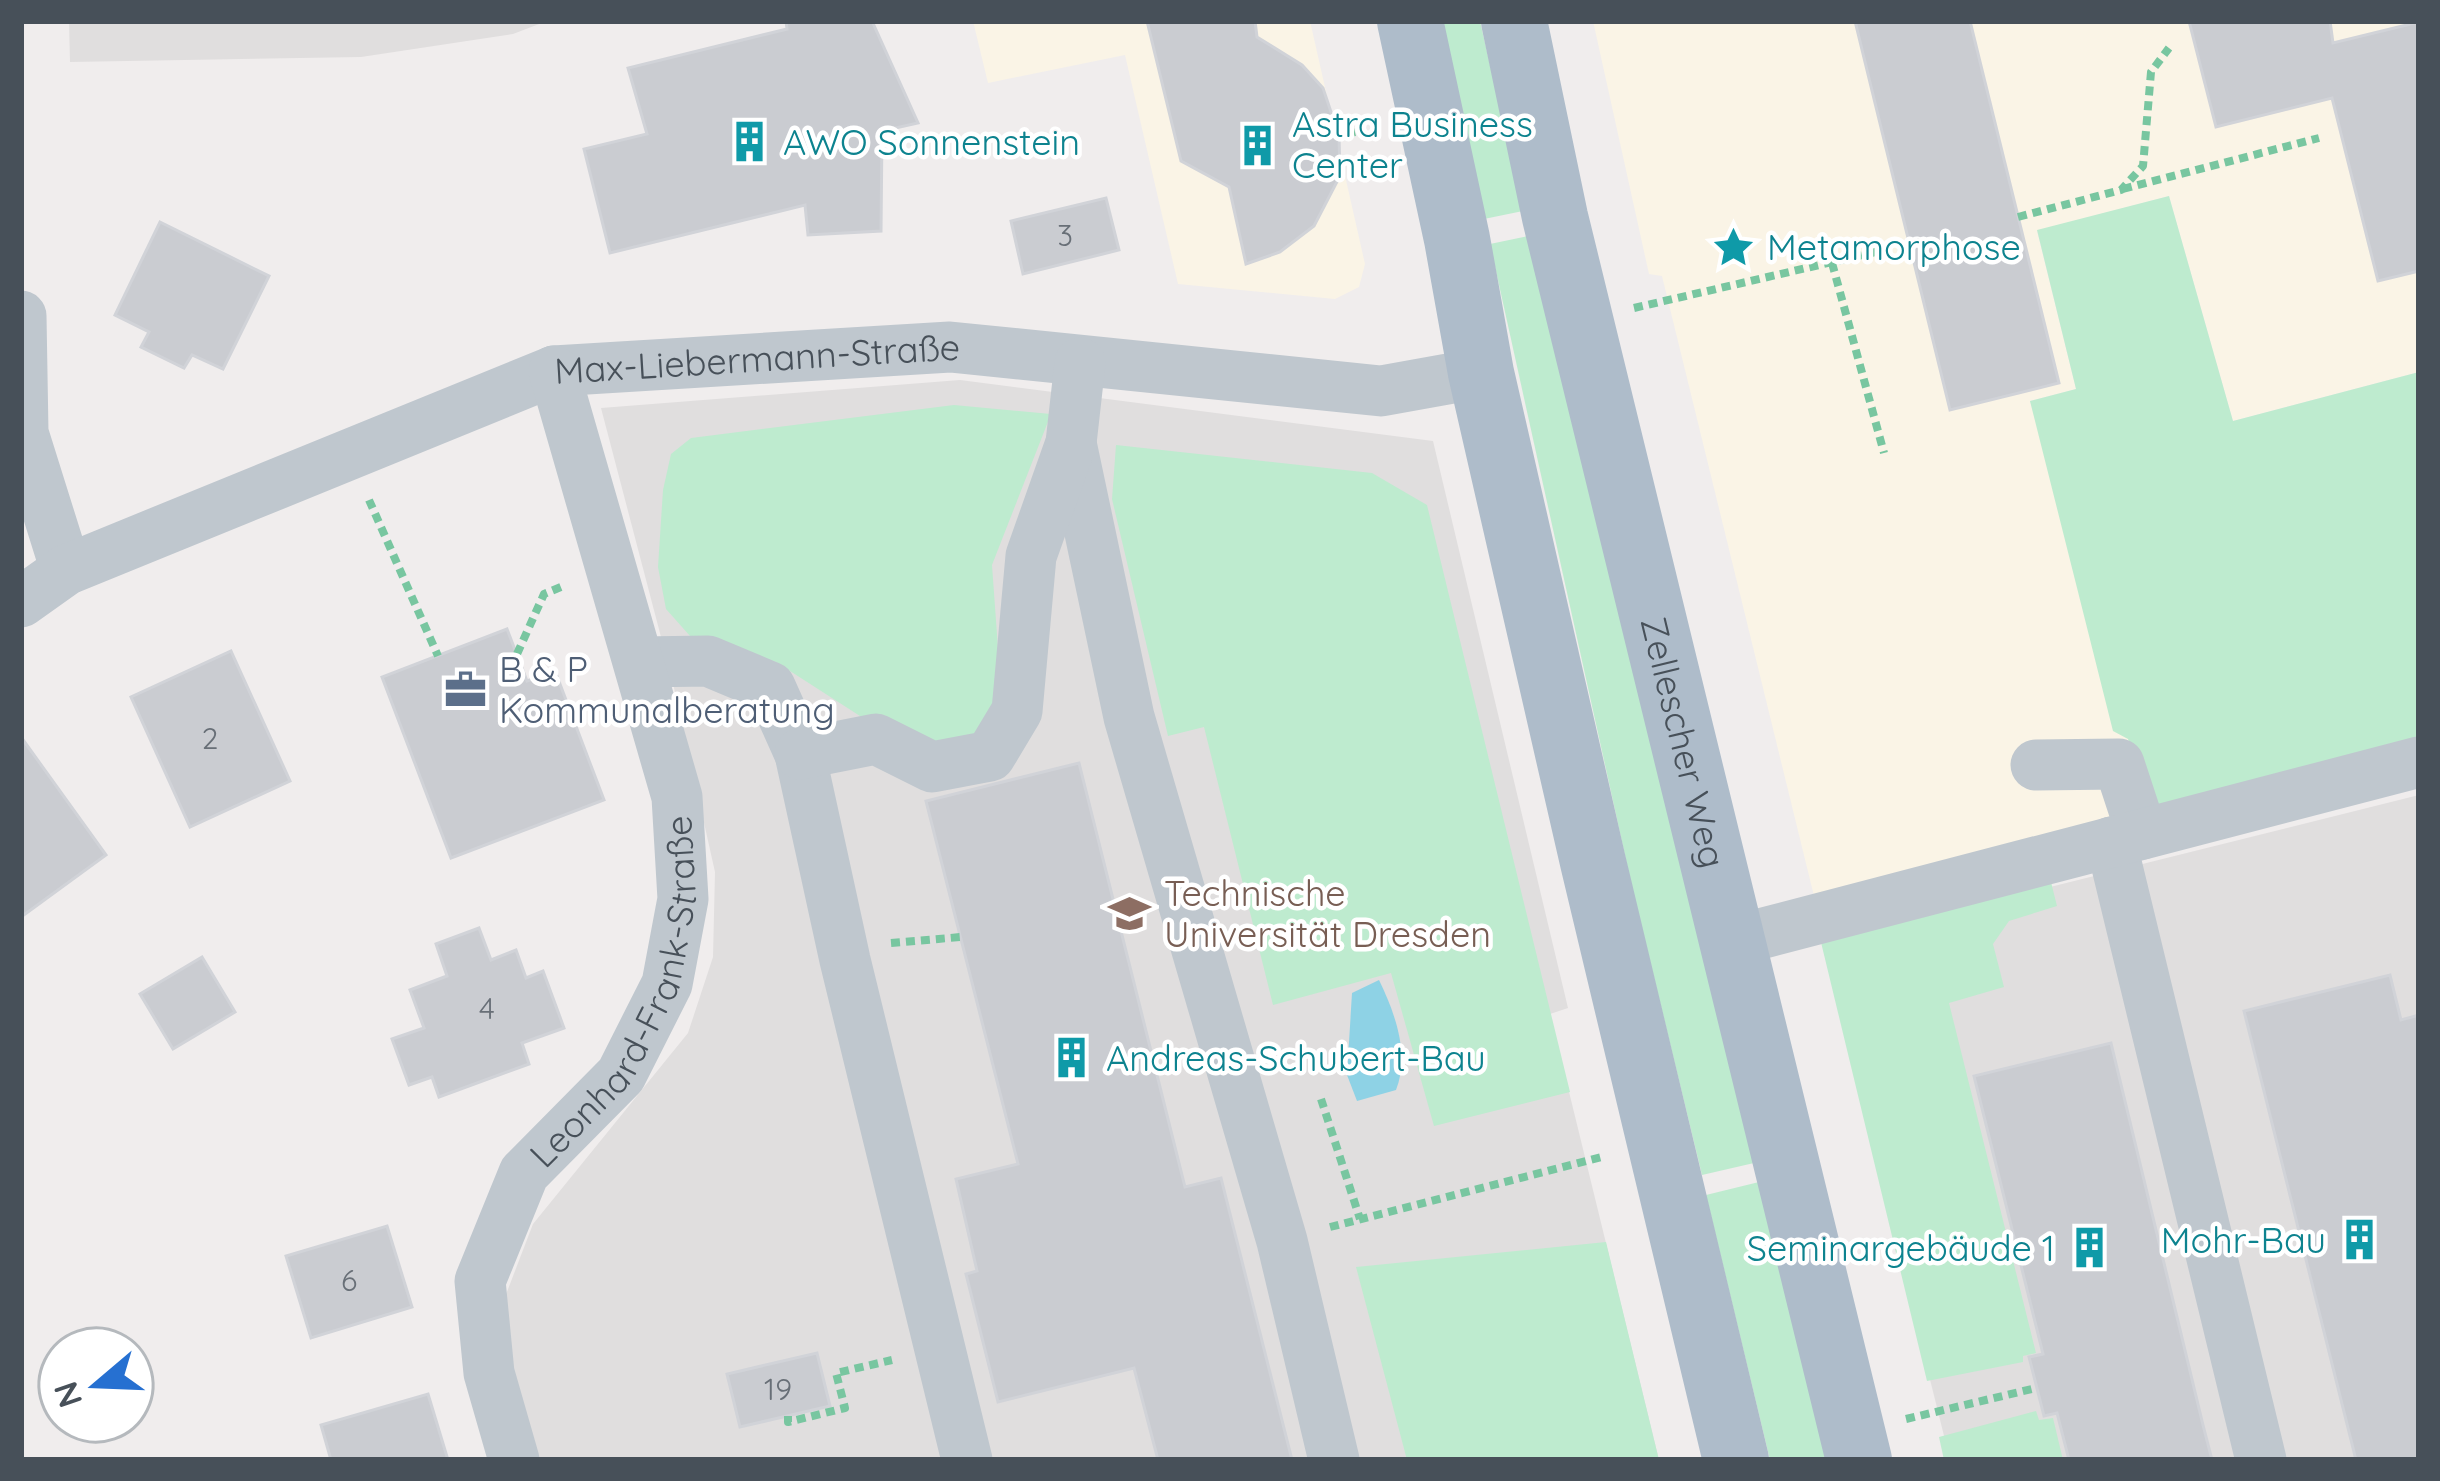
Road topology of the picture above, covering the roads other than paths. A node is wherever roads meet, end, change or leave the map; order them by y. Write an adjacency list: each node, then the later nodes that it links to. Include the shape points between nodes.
1 (1410, 21): 6 (main road)
2 (1514, 21): 15 (main road, Zellescher Weg)
3 (21, 316): 8 (street, via 23,433)
4 (1080, 363): 5 (street, Max-Liebermann-Straße, via 950,347); 6 (street, Max-Liebermann-Straße, via 1381,392); 7 (street)
5 (554, 370): 8 (street, Max-Liebermann-Straße); 10 (street, Leonhard-Frank-Straße)
6 (1481, 373): 19 (main road)
7 (1071, 443): 11 (street, via 1031,556 1017,711 990,755 932,767 876,739); 18 (street, via 1130,716 1282,1241)
8 (66, 570): 9 (street, Max-Liebermann-Straße)
9 (21, 602)
10 (644, 674): 11 (street, via 708,661 770,687); 16 (street, Leonhard-Frank-Straße, via 677,797 683,899 667,984 621,1075 524,1173 481,1281 489,1373)
11 (800, 754): 17 (street)
12 (2419, 762): 14 (street)
13 (2036, 765): 14 (street, via 2119,764)
14 (2127, 838): 15 (street); 21 (street)
15 (1733, 941): 20 (main road, Zellescher Weg)
16 (514, 1460)
17 (967, 1460)
18 (1334, 1460)
19 (1736, 1460)
20 (1859, 1460)
21 (2261, 1460)

